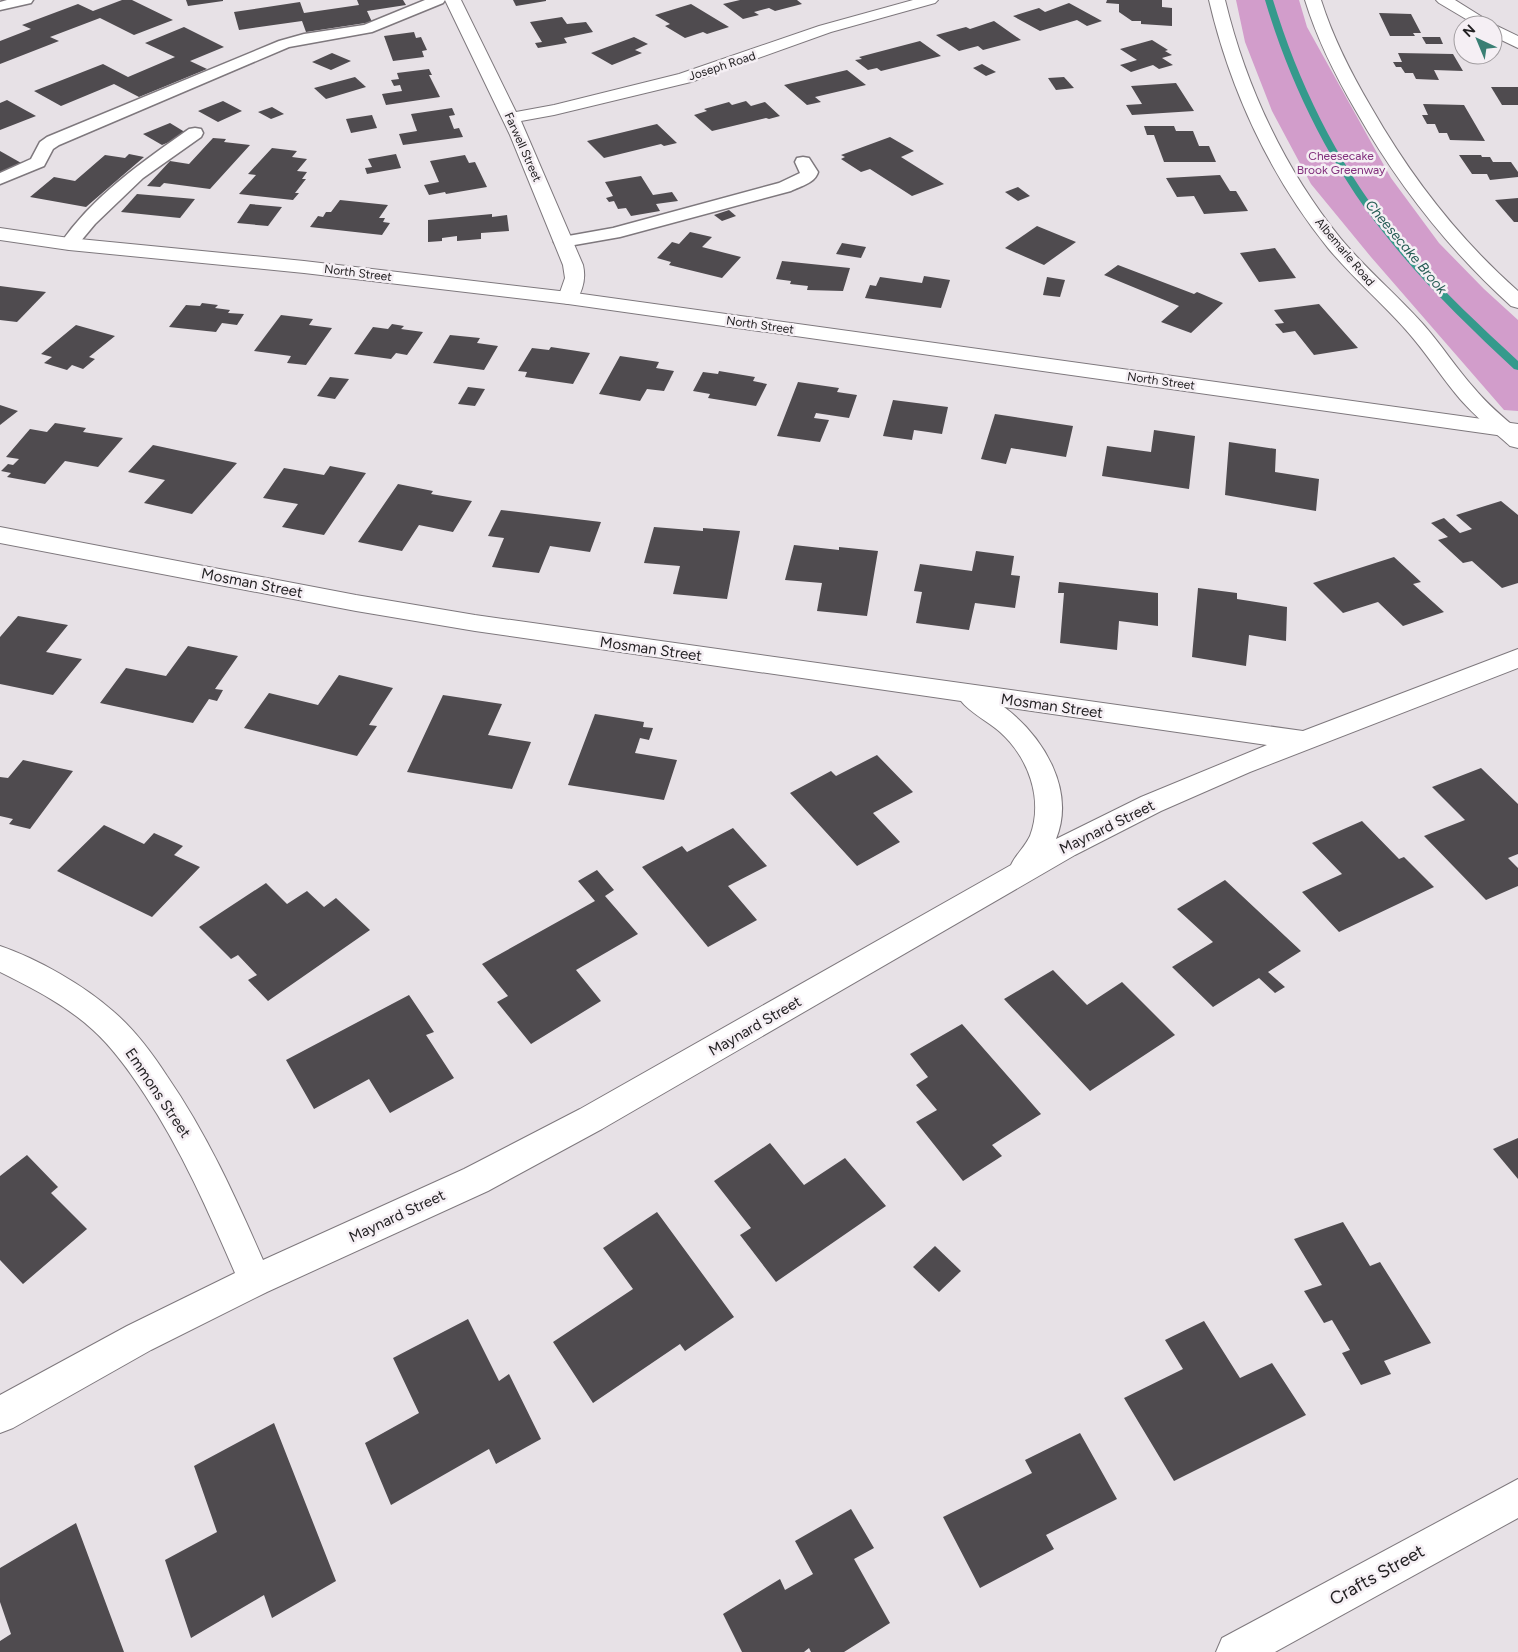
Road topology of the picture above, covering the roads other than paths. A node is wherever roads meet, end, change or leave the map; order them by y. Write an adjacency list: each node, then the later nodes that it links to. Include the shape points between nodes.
1 (26, 0): 8 (lane)
2 (438, 0): 15 (lane, via 367,29 284,44 53,141 46,146 38,162)
3 (454, 0): 12 (street, Farwell Street)
4 (930, 0): 12 (street, Joseph Road, via 825,29 685,78)
5 (1217, 0): 21 (street, Albemarle Road, via 1228,45 1255,112 1274,152 1314,215 1364,277 1425,338 1468,394)
6 (1313, 0): 20 (street, via 1337,62 1375,131 1409,183 1457,244)
7 (1444, 0): 9 (street)
8 (0, 6)
9 (1470, 15)
10 (1503, 35): 11 (street)
11 (1518, 43)
12 (510, 118): 17 (street, Farwell Street)
13 (195, 133): 18 (lane, via 138,174 89,220)
14 (803, 162): 17 (lane, via 808,176 785,187 614,233)
15 (0, 179)
16 (0, 234): 18 (street, North Street)
17 (563, 242): 19 (street, Farwell Street, via 575,272)
18 (69, 244): 19 (street, North Street)
19 (568, 298): 21 (street, North Street)
20 (1518, 302)
21 (1513, 433)
22 (0, 535): 24 (street, Mosman Street, via 475,623)
23 (1518, 658): 25 (street, Maynard Street)
24 (969, 694): 25 (street, Mosman Street); 26 (street, via 1018,733 1041,765 1046,782 1049,819 1044,837)
25 (1306, 741): 26 (street, Maynard Street, via 1151,804)
26 (1018, 873): 28 (street, Maynard Street, via 583,1124 476,1180)
27 (0, 958): 28 (street, Emmons Street, via 78,1002 123,1040 188,1136 212,1181)
28 (255, 1281): 29 (street, Maynard Street, via 131,1342)
29 (0, 1415)
30 (1518, 1498): 31 (street, Crafts Street)
31 (1236, 1652)

